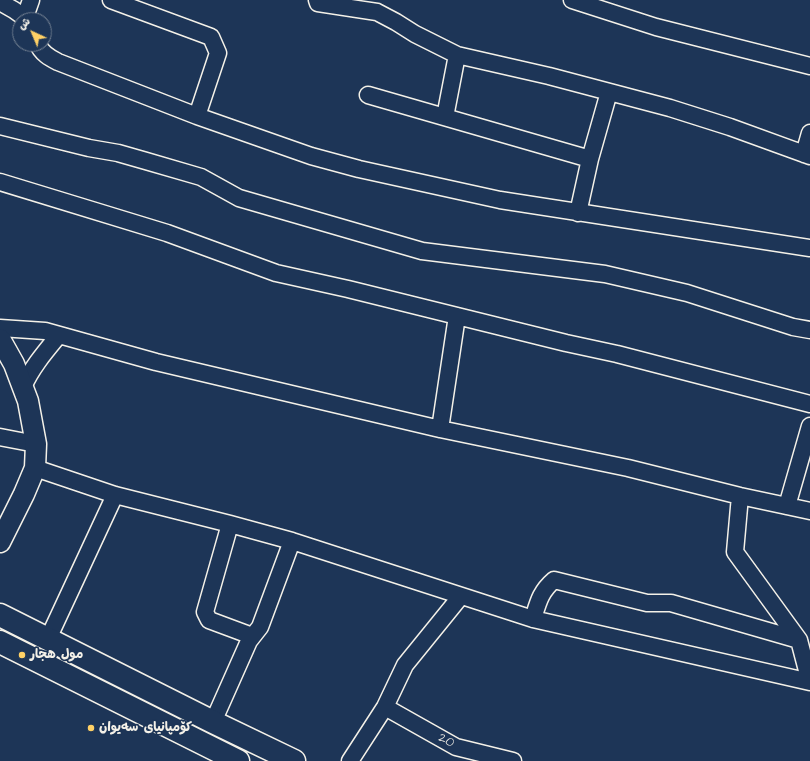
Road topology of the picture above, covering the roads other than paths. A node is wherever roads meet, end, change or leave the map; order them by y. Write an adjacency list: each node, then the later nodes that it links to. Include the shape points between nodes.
1 (31, 0): 7 (street)
2 (111, 0): 13 (street, via 211,37 218,53)
3 (317, 0): 9 (street, via 318,3 377,12)
4 (572, 0): 10 (street, via 656,27)
5 (0, 2): 6 (street)
6 (16, 12)
7 (28, 12)
8 (43, 52): 13 (street, via 58,62)
9 (457, 55): 11 (street); 14 (street)
10 (810, 66)
11 (609, 92): 17 (street, via 723,124); 18 (street)
12 (368, 95): 14 (street)
13 (197, 116): 20 (street, via 311,156 359,169 500,200)
14 (445, 117): 18 (street)
15 (0, 126): 24 (street, via 160,165 200,177 239,198 422,251 605,274 687,293 793,327)
16 (810, 133): 17 (street)
17 (807, 155)
18 (590, 159): 20 (street)
19 (0, 182): 22 (street, via 167,233 276,273)
20 (578, 213): 21 (street)
21 (810, 248)
22 (457, 316): 29 (street); 31 (street)
23 (0, 328): 25 (street, via 45,331)
24 (810, 330)
25 (59, 335): 28 (street, via 38,360); 31 (street, via 156,362)
26 (0, 339): 27 (street)
27 (7, 362): 28 (street)
28 (23, 387): 33 (street)
29 (810, 404)
30 (810, 426): 37 (street)
31 (440, 429): 36 (street, via 628,468)
32 (0, 437): 33 (street)
33 (36, 444): 34 (street)
34 (35, 468): 35 (street); 41 (street)
35 (115, 496): 39 (street); 46 (street)
36 (740, 496): 37 (street); 47 (street, via 735,552)
37 (787, 506): 38 (street)
38 (810, 511)
39 (230, 524): 40 (street); 45 (street, via 205,612 209,620)
40 (292, 541): 42 (street); 45 (street, via 260,628)
41 (0, 542)
42 (462, 596): 44 (street); 50 (street, via 405,665)
43 (0, 615): 46 (main road)
44 (533, 619): 47 (street, via 541,593 554,580 647,603 671,603); 49 (street)
45 (252, 636): 51 (street)
46 (48, 639): 51 (main road)
47 (799, 640): 49 (street)
48 (0, 642): 53 (main road)
49 (810, 682)
50 (385, 707): 54 (street); 55 (street, 20, via 456,747)
51 (212, 722): 52 (main road)
52 (280, 758)
53 (238, 761)
54 (350, 761)
55 (513, 761)

